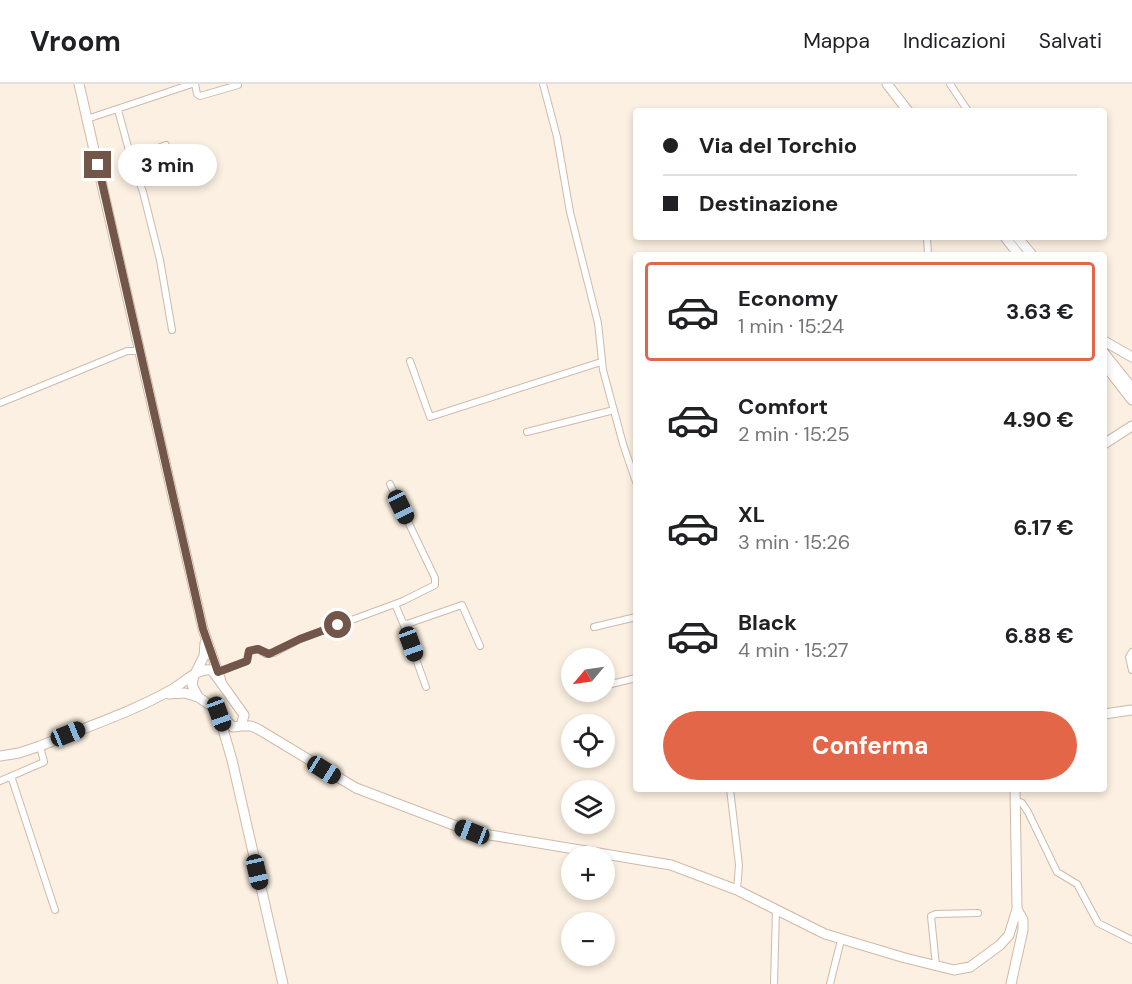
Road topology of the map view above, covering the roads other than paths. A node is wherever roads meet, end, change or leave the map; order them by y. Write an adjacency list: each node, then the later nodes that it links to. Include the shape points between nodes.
1 (79, 84): 12 (main road)
2 (194, 84): 7 (street, via 200,96); 11 (street)
3 (543, 84): 25 (street, via 598,323)
4 (886, 84): 8 (main road)
5 (894, 84): 9 (main road)
6 (950, 84): 10 (street)
7 (238, 85)
8 (906, 108)
9 (913, 108)
10 (966, 108)
11 (118, 110): 12 (street); 14 (street)
12 (87, 119): 21 (main road)
13 (166, 145): 14 (street)
14 (130, 158): 19 (street, via 160,260)
15 (1007, 240): 17 (main road)
16 (1018, 240): 18 (main road)
17 (1017, 252)
18 (1028, 252)
19 (172, 330)
20 (1107, 343): 23 (main road)
21 (140, 351): 30 (street, via 127,351); 43 (main road)
22 (1107, 357): 28 (main road)
23 (1132, 357)
24 (410, 361): 25 (street, via 430,417)
25 (602, 362): 32 (street)
26 (1107, 368): 29 (main road)
27 (1107, 374): 31 (main road)
28 (1132, 388)
29 (1132, 400)
30 (0, 403)
31 (1132, 405)
32 (614, 410): 34 (street); 37 (street)
33 (1131, 428): 35 (main road); 36 (main road)
34 (527, 432)
35 (1107, 442)
36 (1107, 447)
37 (633, 472)
38 (390, 483): 39 (street, via 435,578 435,585)
39 (395, 604): 41 (street); 48 (street, via 300,639 274,653 249,651 247,661)
40 (633, 618): 42 (street)
41 (403, 623): 44 (street, via 462,606); 51 (street)
42 (594, 627)
43 (203, 629): 47 (main road, via 205,652); 48 (main road)
44 (480, 646)
45 (1132, 652): 46 (street)
46 (1132, 670)
47 (196, 673): 48 (main road, via 211,670); 52 (main road); 53 (main road, via 192,684)
48 (219, 676): 54 (main road)
49 (633, 679): 50 (street)
50 (615, 683)
51 (426, 687)
52 (163, 694): 53 (main road); 60 (main road)
53 (198, 697): 56 (main road)
54 (237, 704): 58 (main road, via 244,716); 59 (main road)
55 (1132, 710): 57 (main road)
56 (219, 714): 58 (main road, via 229,725); 62 (main road)
57 (1107, 714)
58 (240, 726): 59 (main road, via 251,726); 62 (main road, via 232,740)
59 (269, 736): 68 (main road, via 356,788 472,832 671,865)
60 (40, 746): 61 (main road); 63 (street, via 44,762)
61 (0, 756)
62 (232, 760): 76 (main road)
63 (11, 776): 64 (street); 71 (street)
64 (0, 781)
65 (730, 792): 68 (street, via 739,865)
66 (1015, 792): 67 (main road)
67 (1015, 800): 70 (main road); 74 (street, via 1028,812 1057,872 1077,884 1098,923)
68 (737, 890): 69 (main road)
69 (776, 909): 73 (main road); 77 (street)
70 (1017, 909): 75 (main road, via 1009,935 985,958 959,970); 79 (main road, via 1023,930)
71 (56, 910)
72 (978, 913): 75 (street, via 931,916)
73 (841, 940): 75 (main road); 78 (street)
74 (1132, 940)
75 (936, 966)
76 (283, 984)
77 (774, 984)
78 (830, 984)
79 (1011, 984)

